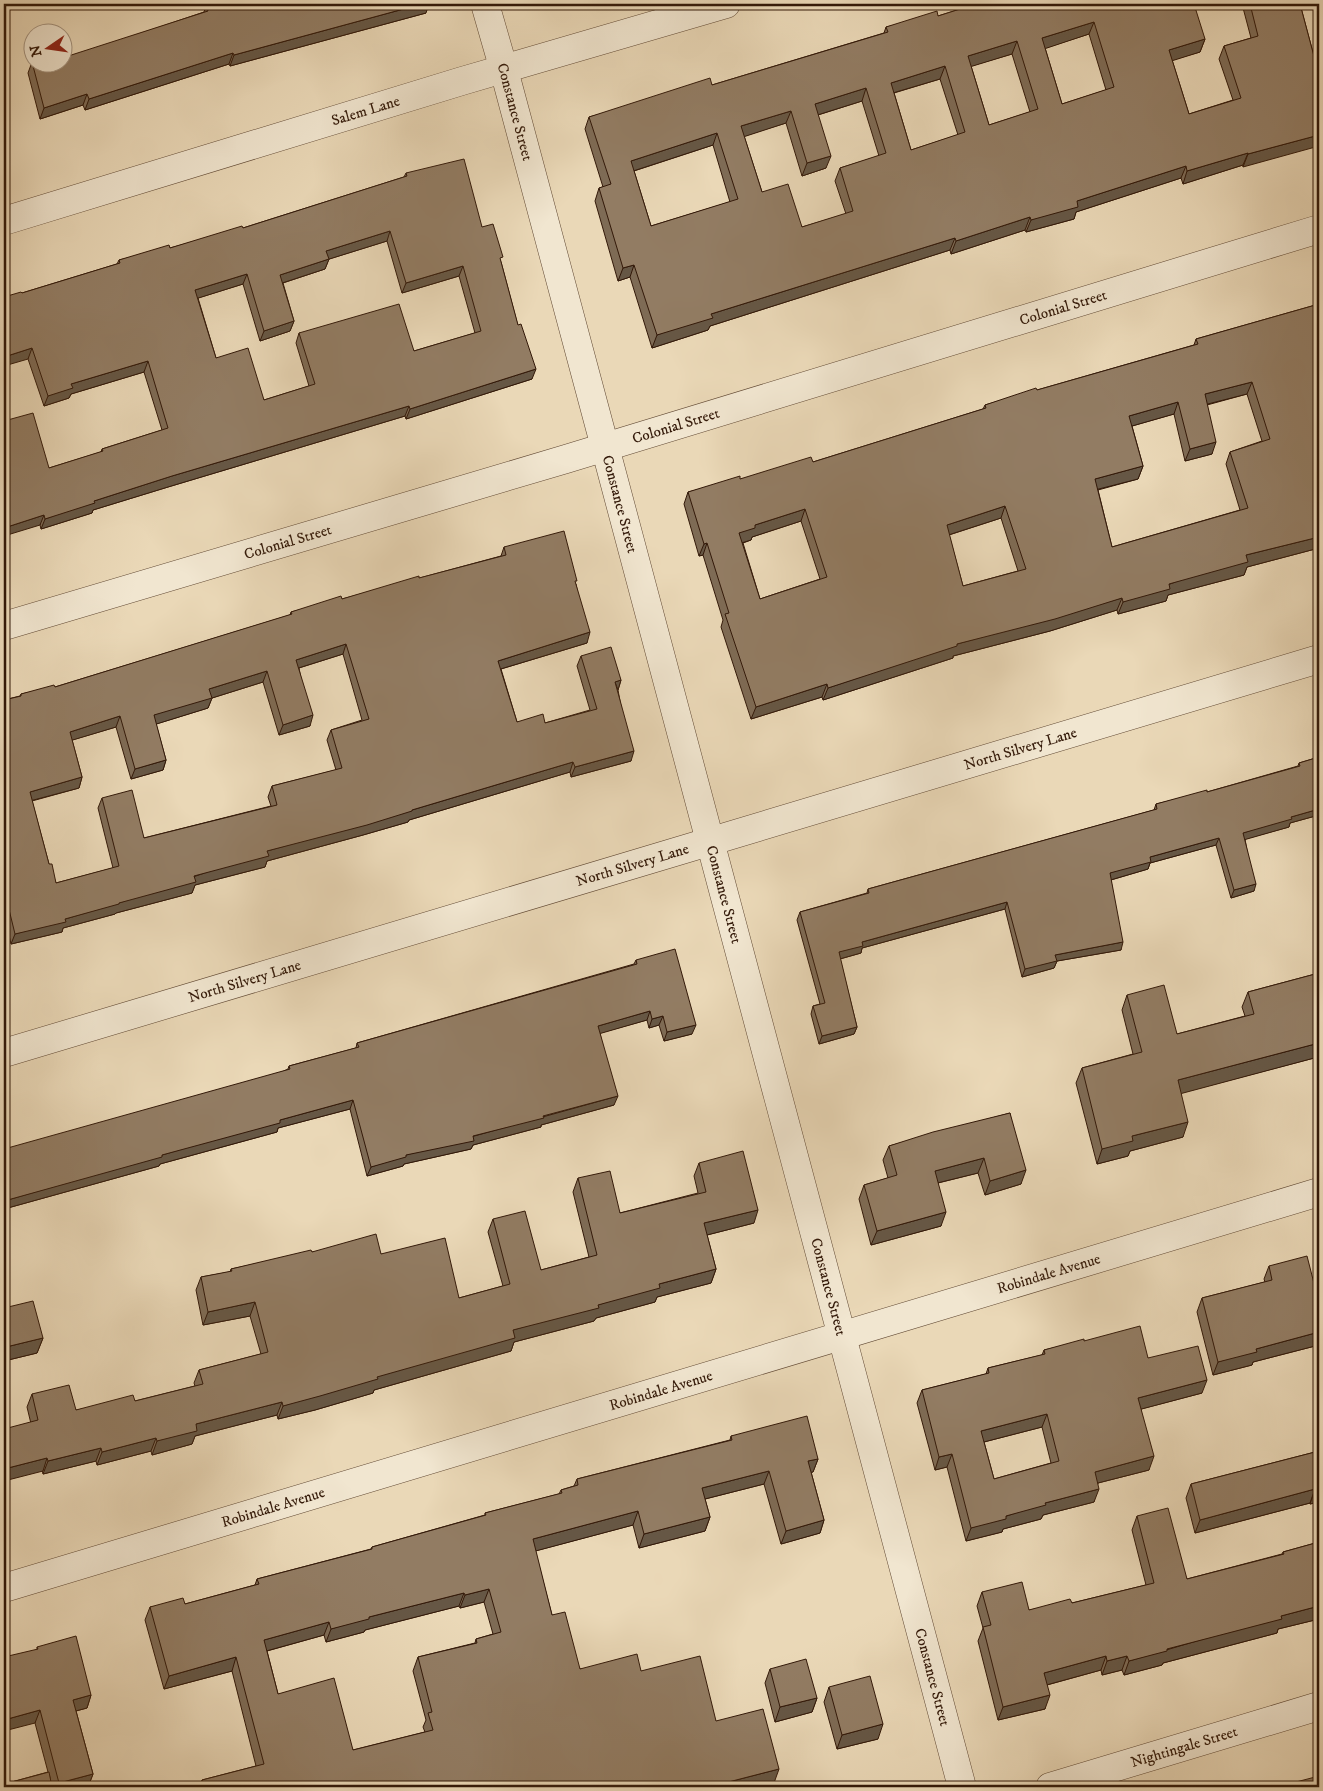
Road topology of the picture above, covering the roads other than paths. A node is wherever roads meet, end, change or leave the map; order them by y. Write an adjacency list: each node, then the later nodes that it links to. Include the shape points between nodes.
1 (484, 4): 3 (street, Constance Street)
2 (726, 4): 3 (street, Salem Lane)
3 (504, 70): 4 (street, Salem Lane); 6 (street, Constance Street)
4 (4, 221)
5 (1319, 229): 6 (street, Colonial Street)
6 (606, 447): 7 (street, Colonial Street); 9 (street, Constance Street)
7 (4, 626)
8 (1319, 659): 9 (street, North Silvery Lane)
9 (711, 842): 10 (street, North Silvery Lane); 12 (street, Constance Street)
10 (4, 1053)
11 (1319, 1192): 12 (street, Robindale Avenue)
12 (844, 1336): 13 (street, Robindale Avenue); 15 (street, Constance Street)
13 (4, 1588)
14 (1319, 1706): 16 (street, Nightingale Street)
15 (962, 1787)
16 (1050, 1787)

